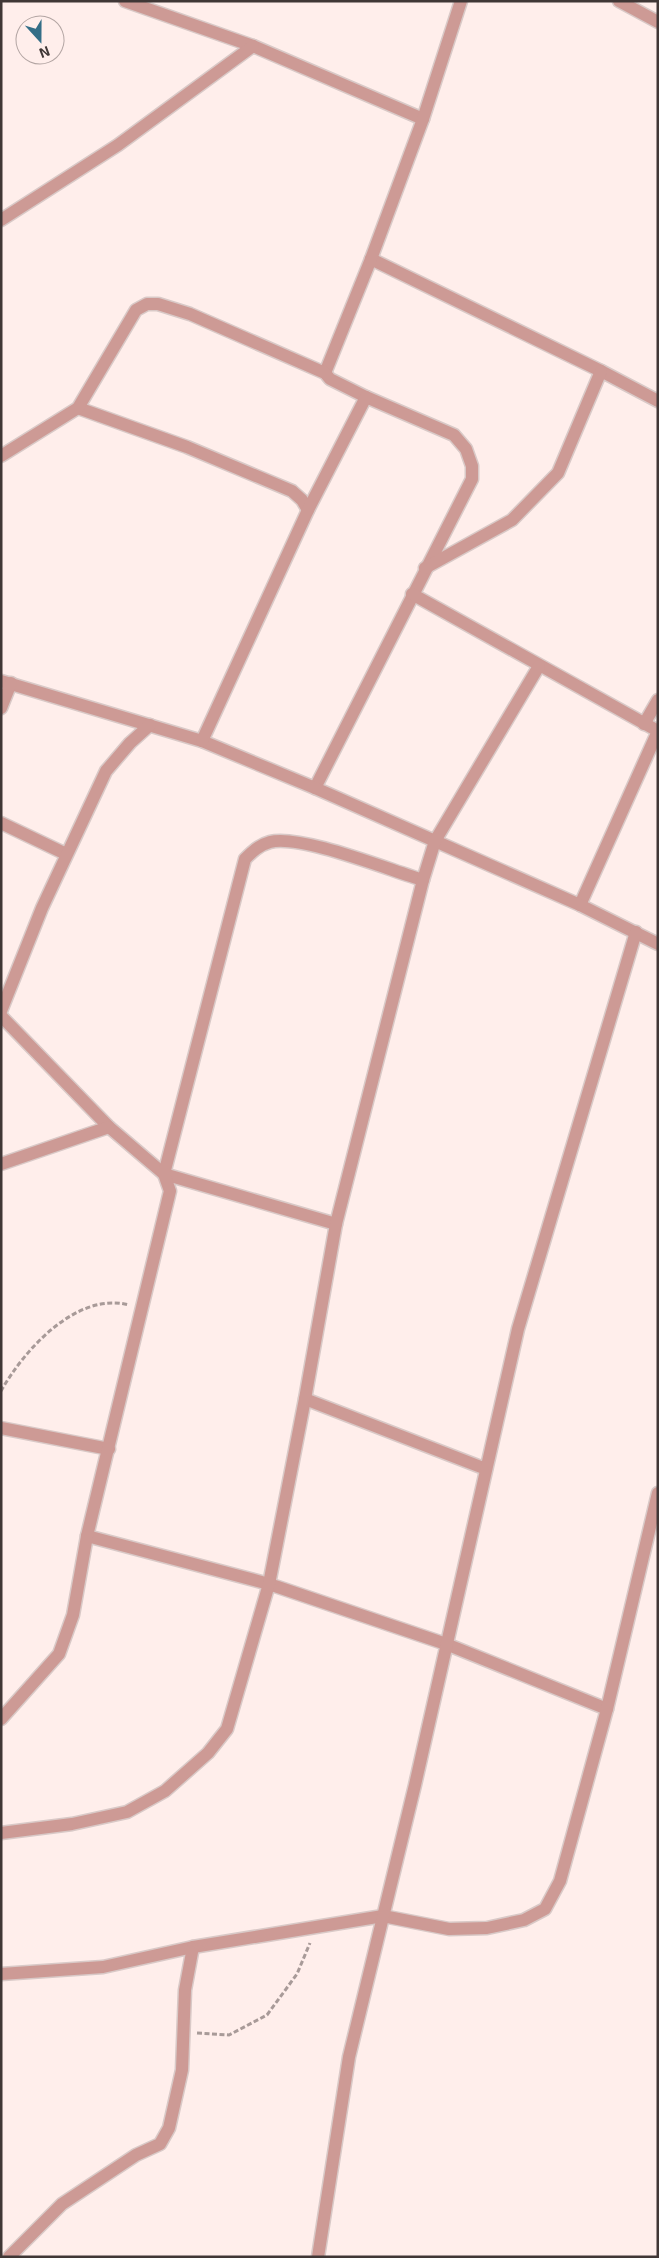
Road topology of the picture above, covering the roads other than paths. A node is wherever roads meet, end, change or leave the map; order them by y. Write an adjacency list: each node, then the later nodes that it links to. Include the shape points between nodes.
1 (125, 1): 5 (street)
2 (619, 1): 4 (street)
3 (459, 2): 6 (street)
4 (658, 22)
5 (253, 46): 6 (street); 7 (street, via 118,145)
6 (422, 119): 8 (street)
7 (1, 220)
8 (371, 260): 9 (street); 10 (street)
9 (601, 371): 12 (street); 16 (street, via 558,473 512,520)
10 (325, 373): 11 (street, via 330,379); 13 (street, via 190,314 147,304 136,310)
11 (366, 397): 15 (street); 16 (street, via 454,435 466,449 472,466 472,479)
12 (658, 401)
13 (78, 408): 14 (street); 15 (street, via 187,447 292,491)
14 (1, 456)
15 (308, 510): 24 (street)
16 (425, 568): 17 (street)
17 (412, 594): 18 (street); 25 (street)
18 (539, 666): 22 (street); 27 (street)
19 (6, 682): 21 (street); 23 (street)
20 (658, 700): 22 (street)
21 (1, 708)
22 (644, 724): 30 (street, via 658,731)
23 (150, 725): 24 (street); 28 (street, via 106,771)
24 (202, 741): 25 (street)
25 (315, 788): 27 (street)
26 (1, 823): 28 (street)
27 (435, 841): 29 (street); 30 (street)
28 (66, 854): 33 (street)
29 (423, 880): 37 (street, via 299,841 271,842 257,847 245,859); 38 (street)
30 (580, 905): 31 (street)
31 (636, 932): 32 (street); 42 (street, via 518,1329)
32 (658, 944)
33 (1, 1011)
34 (1, 1016): 35 (street)
35 (109, 1127): 36 (street); 37 (street)
36 (1, 1164)
37 (164, 1174): 38 (street); 41 (street, via 170,1191)
38 (336, 1224): 39 (street)
39 (305, 1399): 42 (street); 45 (street)
40 (1, 1428): 41 (street)
41 (109, 1449): 44 (street)
42 (486, 1468): 46 (street)
43 (658, 1493): 47 (street)
44 (87, 1536): 45 (street); 48 (street, via 72,1615 59,1654)
45 (269, 1584): 46 (street); 49 (street, via 227,1728 208,1752 165,1791 127,1812 72,1824)
46 (446, 1644): 47 (street); 50 (street)
47 (607, 1709): 50 (street, via 560,1881 545,1909 524,1920 487,1928 449,1929)
48 (1, 1719)
49 (1, 1832)
50 (383, 1916): 51 (street); 54 (street, via 349,2058)
51 (193, 1947): 52 (street, via 103,1968); 53 (street, via 185,1990 182,2070 169,2128 160,2144 115,2168 62,2204)
52 (1, 1974)
53 (9, 2257)
54 (318, 2257)

